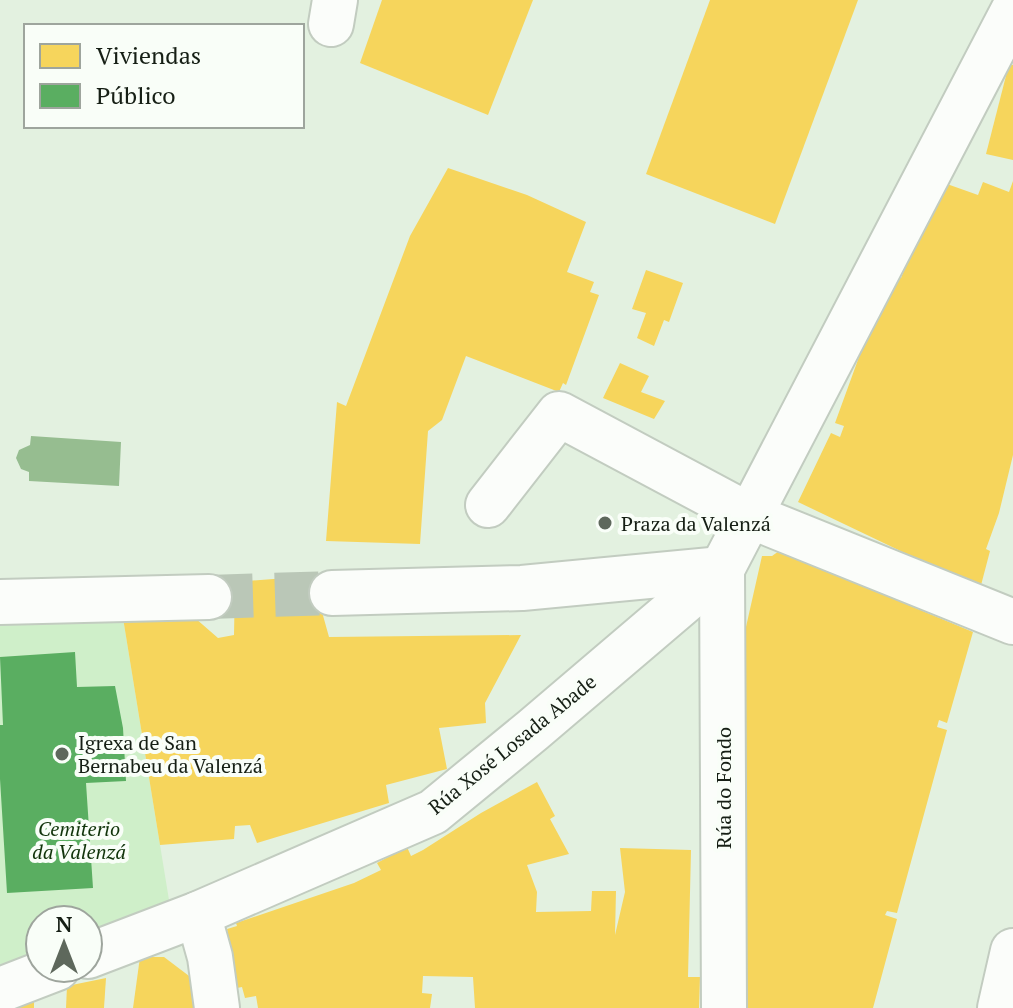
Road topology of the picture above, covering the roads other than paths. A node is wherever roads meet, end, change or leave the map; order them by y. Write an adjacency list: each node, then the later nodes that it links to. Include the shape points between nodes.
1 (1013, 11): 3 (street, Rúa Xosé Losada Abade)
2 (488, 505): 3 (street, via 559,414)
3 (748, 515): 4 (street, Rúa Xosé Losada Abade); 8 (street)
4 (722, 569): 5 (street, via 522,588); 9 (street, Rúa Xosé Losada Abade, via 433,812); 15 (street, Rúa do Fondo)
5 (332, 593)
6 (209, 597): 7 (street)
7 (0, 602)
8 (1013, 622)
9 (198, 914): 10 (street, Rúa Xosé Losada Abade); 14 (street)
10 (104, 950)
11 (1013, 951): 16 (street)
12 (24, 981): 13 (street)
13 (0, 990)
14 (217, 1008)
15 (724, 1008)
16 (1000, 1008)

